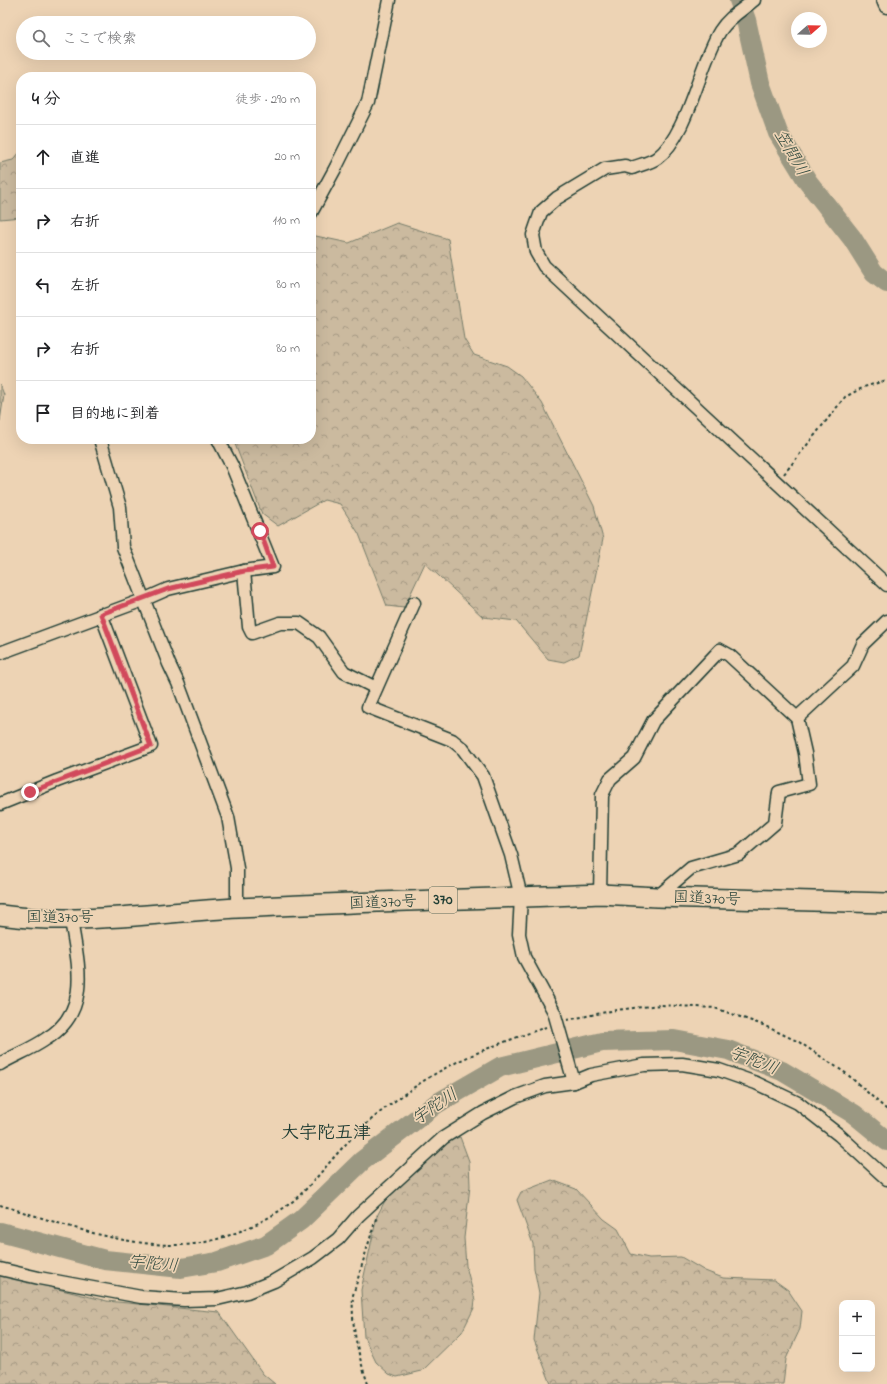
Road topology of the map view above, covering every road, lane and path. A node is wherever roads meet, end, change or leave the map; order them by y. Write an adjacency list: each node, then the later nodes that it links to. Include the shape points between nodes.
1 (389, 0): 5 (street, via 368,103)
2 (753, 0): 9 (street, via 735,13 721,29 671,144 656,158 632,168 625,166 605,169 557,198 541,212 533,235 536,252 544,266)
3 (886, 0): 4 (main road)
4 (887, 5)
5 (316, 204)
6 (887, 380): 9 (path, via 864,387 845,397)
7 (101, 444): 12 (street, via 120,507 123,547)
8 (221, 444): 10 (street, via 273,567)
9 (777, 483): 11 (street)
10 (244, 571): 12 (street, via 168,589); 17 (street, via 249,627 252,633 280,624 299,623 319,637 344,672)
11 (887, 585)
12 (143, 600): 14 (street); 24 (street, via 178,683 228,817 237,868)
13 (414, 603): 17 (street)
14 (101, 614): 16 (street); 19 (street, via 151,746)
15 (887, 621): 18 (street, via 863,644 853,666)
16 (0, 653)
17 (376, 688): 21 (street, via 368,708 452,740 463,749 483,776 511,855)
18 (797, 718): 20 (street, via 729,655 720,650 653,721 634,758 610,778 602,795); 22 (street, via 809,784 779,792 775,823 739,854 691,868)
19 (0, 804)
20 (600, 894): 21 (highway, 国道370号 / 370); 22 (highway, 国道370号 / 370)
21 (521, 897): 24 (highway, 国道370号 / 370); 27 (street, via 520,934 524,957)
22 (657, 897): 23 (highway, 国道370号 / 370)
23 (887, 903)
24 (238, 908): 26 (highway, 国道370号 / 370)
25 (0, 915): 26 (highway, 国道370号 / 370, via 28,919)
26 (71, 920): 28 (street, via 80,979 77,1000 67,1022 47,1039)
27 (558, 1024): 30 (street); 31 (path, via 616,1010 660,1005 715,1008 763,1025 799,1042 847,1074); 33 (path, via 490,1047 451,1065 416,1086 353,1137 309,1186 283,1209 241,1231 206,1242 180,1246 142,1243 93,1233)
28 (6, 1057): 29 (street)
29 (0, 1064)
30 (573, 1080): 32 (street, via 644,1065 682,1064 718,1070 756,1083 798,1103); 35 (street, via 545,1086 515,1097 443,1138 358,1216 332,1244 281,1277 247,1292 217,1299 141,1297)
31 (887, 1110)
32 (887, 1180)
33 (0, 1205)
34 (377, 1215): 36 (path, via 352,1302 358,1354)
35 (0, 1269)
36 (368, 1384)

